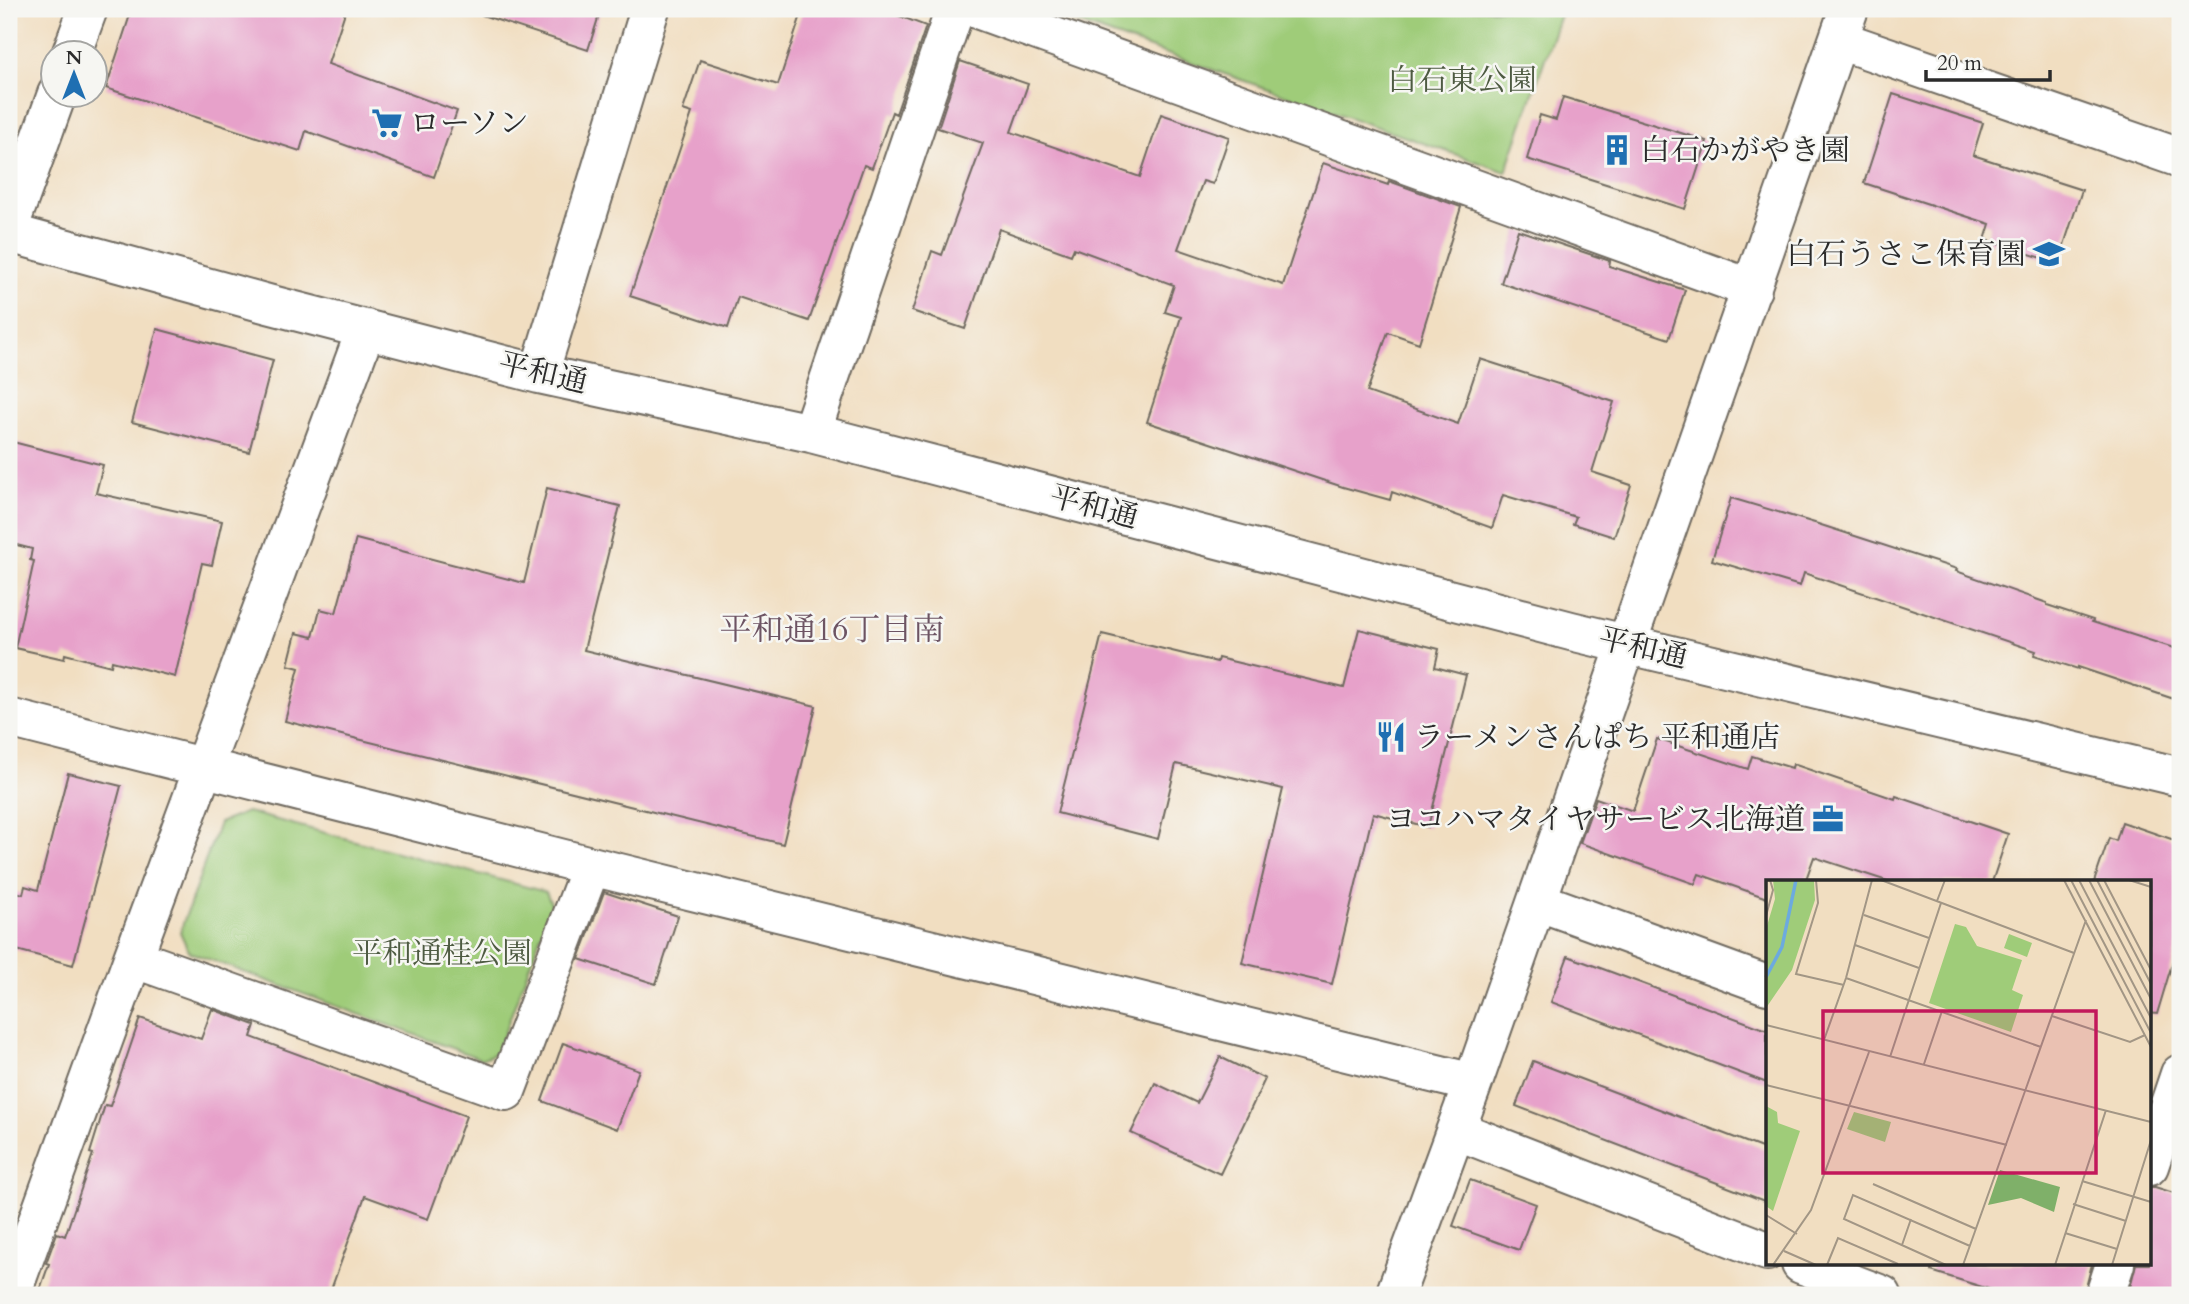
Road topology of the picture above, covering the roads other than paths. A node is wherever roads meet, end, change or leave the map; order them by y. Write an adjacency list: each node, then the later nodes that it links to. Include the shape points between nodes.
1 (88, 9): 6 (street)
2 (650, 9): 13 (street)
3 (955, 9): 14 (street)
4 (977, 9): 11 (street)
5 (1844, 24): 8 (street); 11 (street)
6 (77, 38)
7 (52, 108): 9 (street)
8 (2180, 158)
9 (9, 228)
10 (9, 233): 12 (street, 平和通)
11 (1752, 289): 15 (street)
12 (366, 329): 13 (street, 平和通); 17 (street)
13 (539, 374): 14 (street, 平和通)
14 (811, 433): 15 (street, 平和通)
15 (1626, 644): 18 (street, 平和通); 20 (street)
16 (9, 718): 17 (street)
17 (203, 768): 19 (street); 21 (street)
18 (2180, 777)
19 (591, 866): 21 (street, via 506,1091); 24 (street)
20 (1537, 901): 22 (street); 24 (street)
21 (133, 958): 30 (street)
22 (1766, 985)
23 (2180, 1074): 26 (street)
24 (1473, 1083): 25 (street)
25 (1455, 1129): 27 (street); 31 (street)
26 (2150, 1163)
27 (1766, 1251)
28 (1806, 1266): 32 (street)
29 (2114, 1266): 33 (street)
30 (11, 1295)
31 (1395, 1295)
32 (1882, 1295)
33 (2105, 1295)

